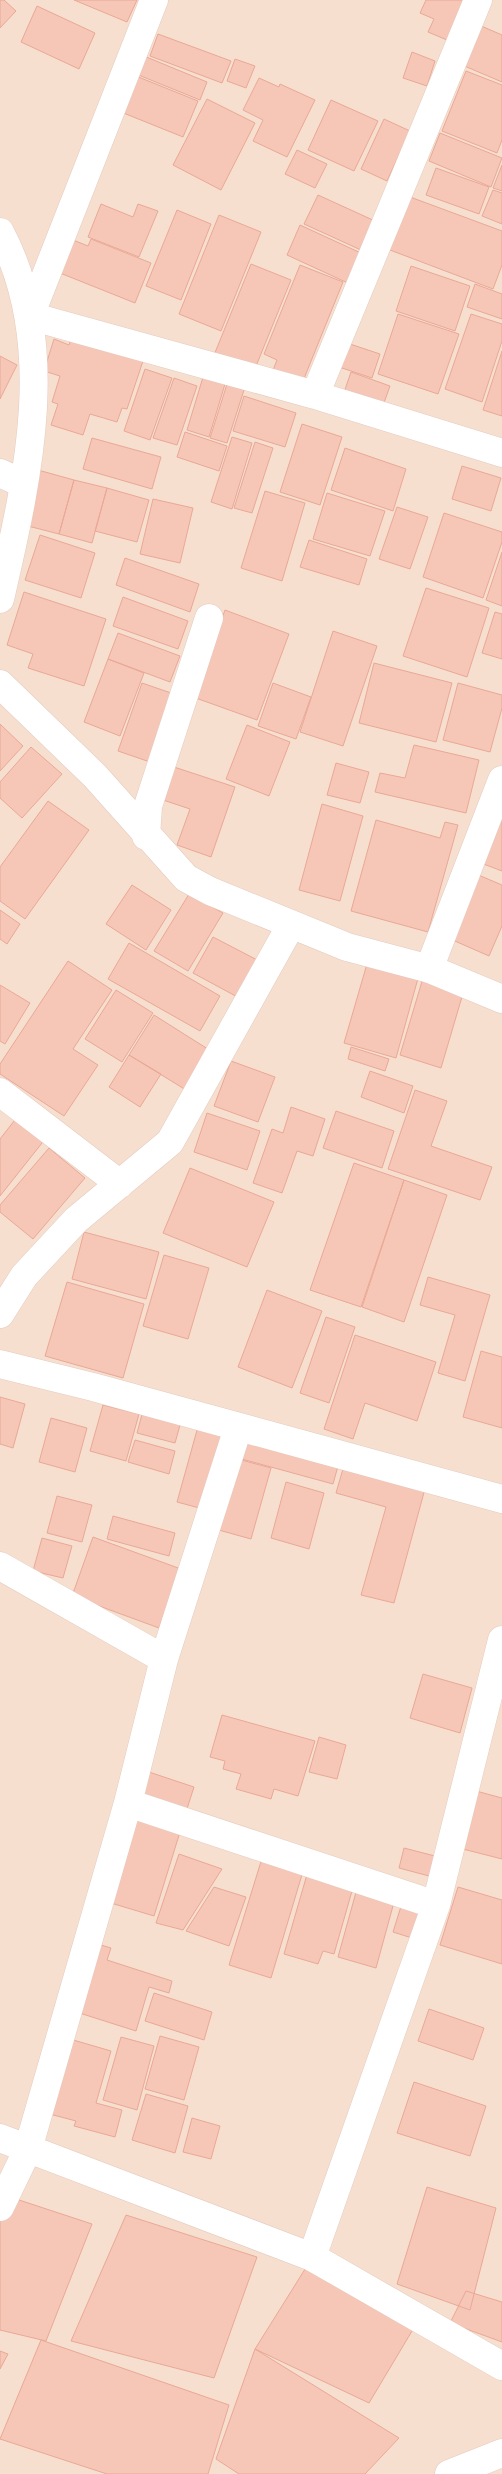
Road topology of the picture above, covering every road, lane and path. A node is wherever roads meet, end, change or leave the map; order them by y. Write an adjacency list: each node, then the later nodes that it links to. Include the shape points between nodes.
1 (154, 0): 4 (street)
2 (478, 0): 5 (street)
3 (0, 232): 4 (street, via 9,248)
4 (30, 316): 5 (street); 7 (street, via 34,386)
5 (316, 396): 6 (street)
6 (502, 453)
7 (12, 479): 8 (street)
8 (0, 599)
9 (209, 618): 12 (street, via 148,806)
10 (0, 684): 12 (street, via 95,776)
11 (502, 780): 14 (street)
12 (146, 836): 13 (street, via 186,878)
13 (291, 925): 14 (street, via 347,947); 17 (street, via 170,1142)
14 (429, 969): 15 (street)
15 (502, 999)
16 (0, 1092): 17 (street)
17 (120, 1184): 18 (street, via 76,1220 24,1276)
18 (0, 1314)
19 (0, 1364): 20 (street)
20 (238, 1428): 21 (street); 24 (street)
21 (502, 1499)
22 (0, 1566): 24 (street)
23 (502, 1640): 26 (street)
24 (164, 1659): 25 (street)
25 (128, 1803): 26 (street); 28 (street)
26 (436, 1905): 30 (street)
27 (0, 2138): 28 (street)
28 (28, 2149): 29 (street); 30 (street)
29 (0, 2207)
30 (312, 2257): 31 (street)
31 (502, 2366)
32 (502, 2453): 33 (street)
33 (449, 2474)

